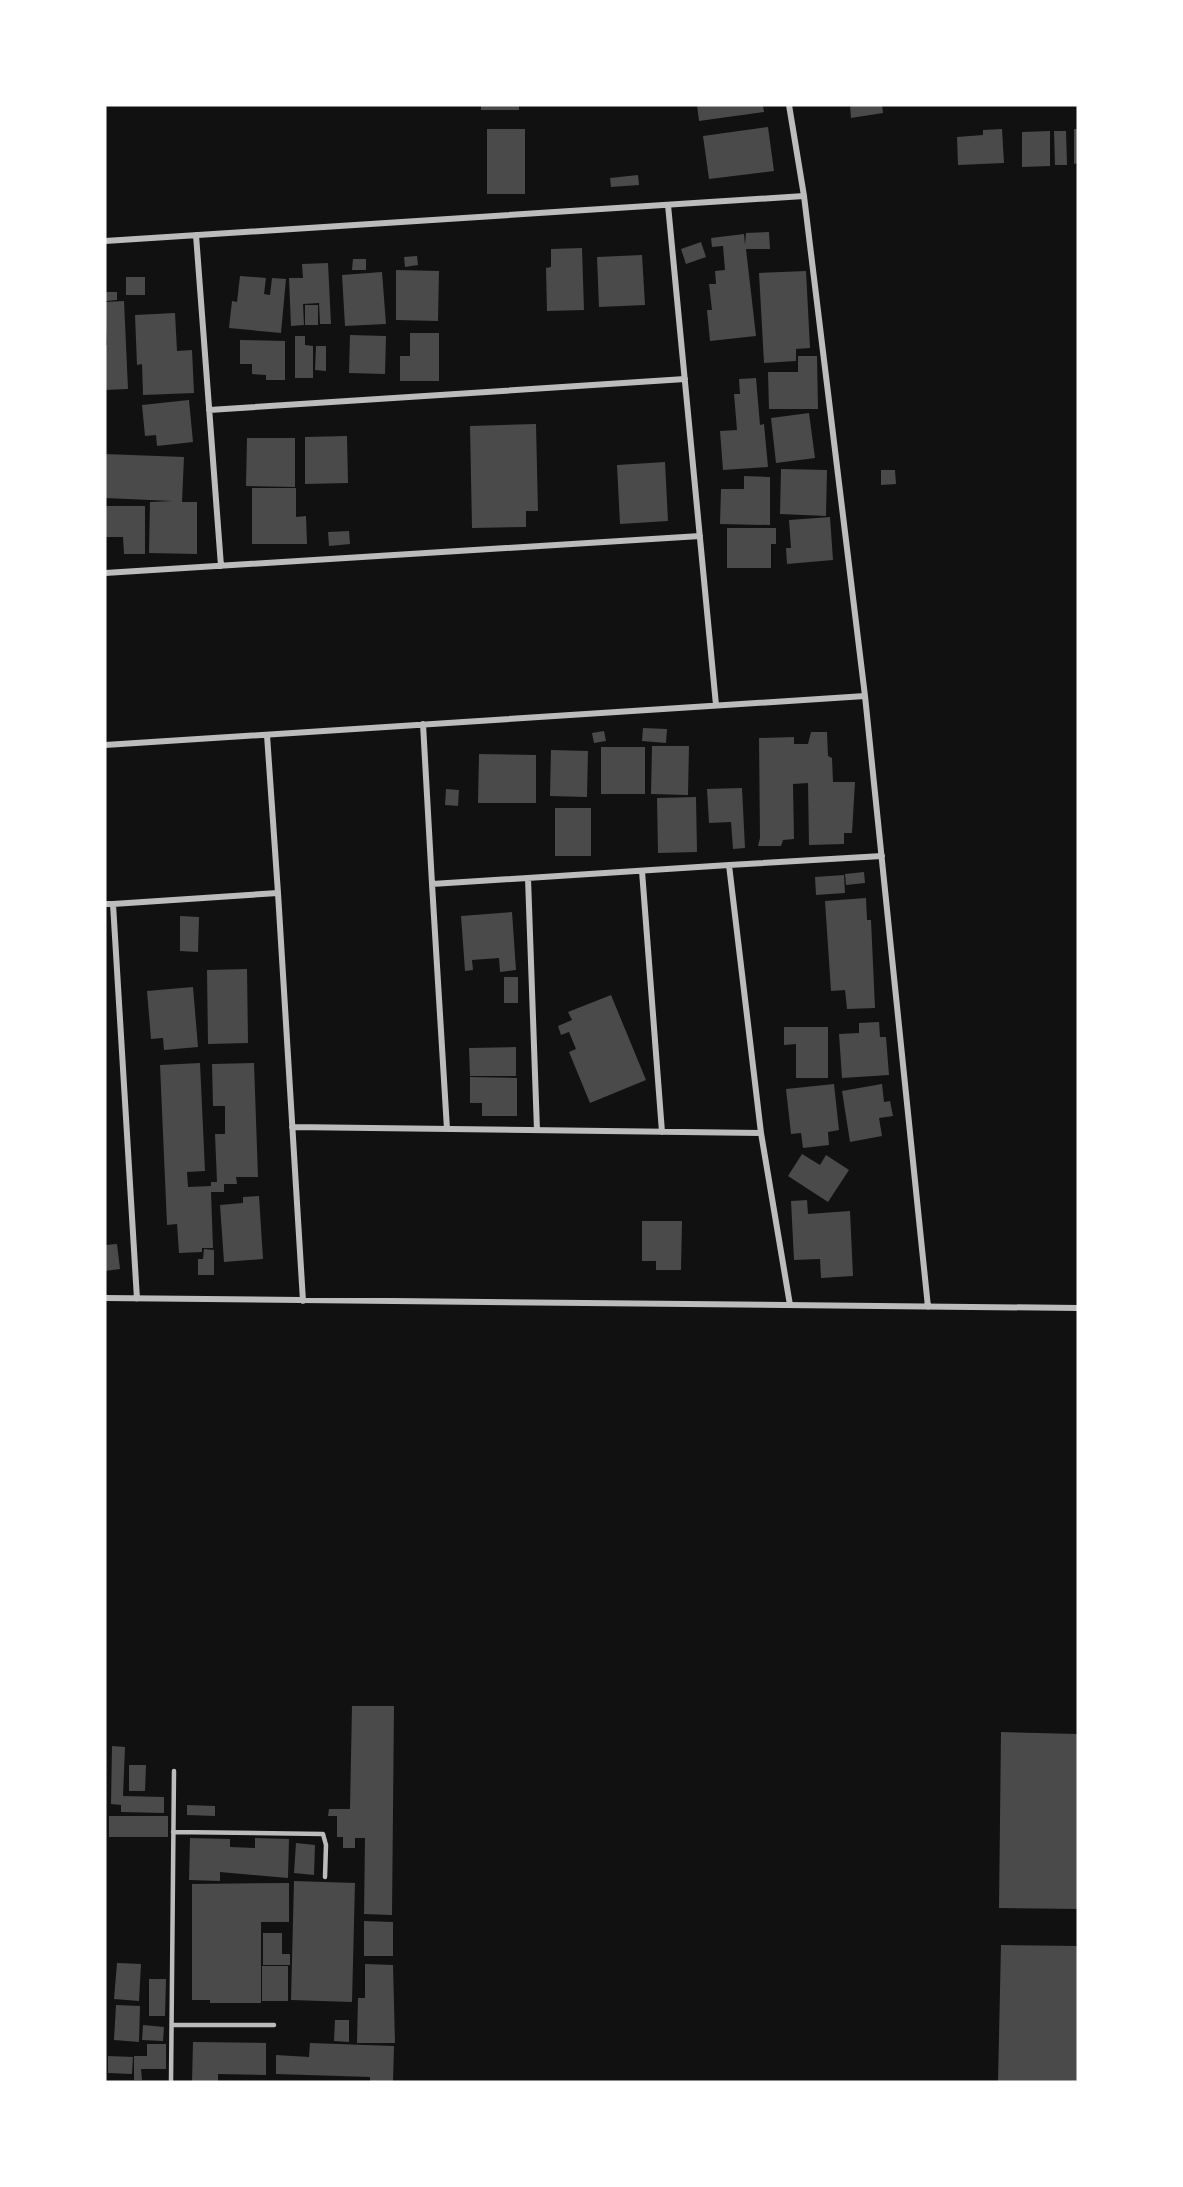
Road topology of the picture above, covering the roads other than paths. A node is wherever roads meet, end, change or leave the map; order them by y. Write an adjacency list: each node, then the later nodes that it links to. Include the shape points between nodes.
1 (789, 105): 2 (street)
2 (804, 196): 3 (street); 11 (street)
3 (668, 205): 4 (street); 6 (street)
4 (196, 235): 5 (street); 7 (street)
5 (105, 241)
6 (685, 379): 7 (street); 8 (street)
7 (210, 410): 9 (street)
8 (700, 537): 9 (street); 12 (street)
9 (222, 566): 10 (street)
10 (105, 573)
11 (865, 696): 12 (street); 16 (street)
12 (716, 705): 13 (street)
13 (423, 724): 14 (street); 20 (street)
14 (267, 735): 15 (street); 21 (street)
15 (105, 745)
16 (882, 856): 17 (street); 33 (street)
17 (729, 865): 18 (street); 28 (street)
18 (642, 871): 19 (street); 27 (street)
19 (528, 878): 20 (street); 26 (street)
20 (432, 884): 25 (street)
21 (278, 893): 23 (street); 24 (street)
22 (105, 904): 23 (street)
23 (113, 904): 30 (street)
24 (292, 1126): 25 (street); 31 (street)
25 (447, 1129): 26 (street)
26 (537, 1130): 27 (street)
27 (662, 1132): 28 (street)
28 (760, 1134): 32 (street)
29 (105, 1298): 30 (street)
30 (137, 1299): 31 (street)
31 (303, 1300): 32 (street)
32 (790, 1305): 33 (street)
33 (928, 1307): 34 (street)
34 (1078, 1308)
35 (174, 1770): 36 (lane)
36 (173, 1832): 37 (lane, via 323,1834); 38 (lane)
37 (325, 1877)
38 (172, 2025): 39 (lane); 40 (lane)
39 (274, 2025)
40 (171, 2082)

